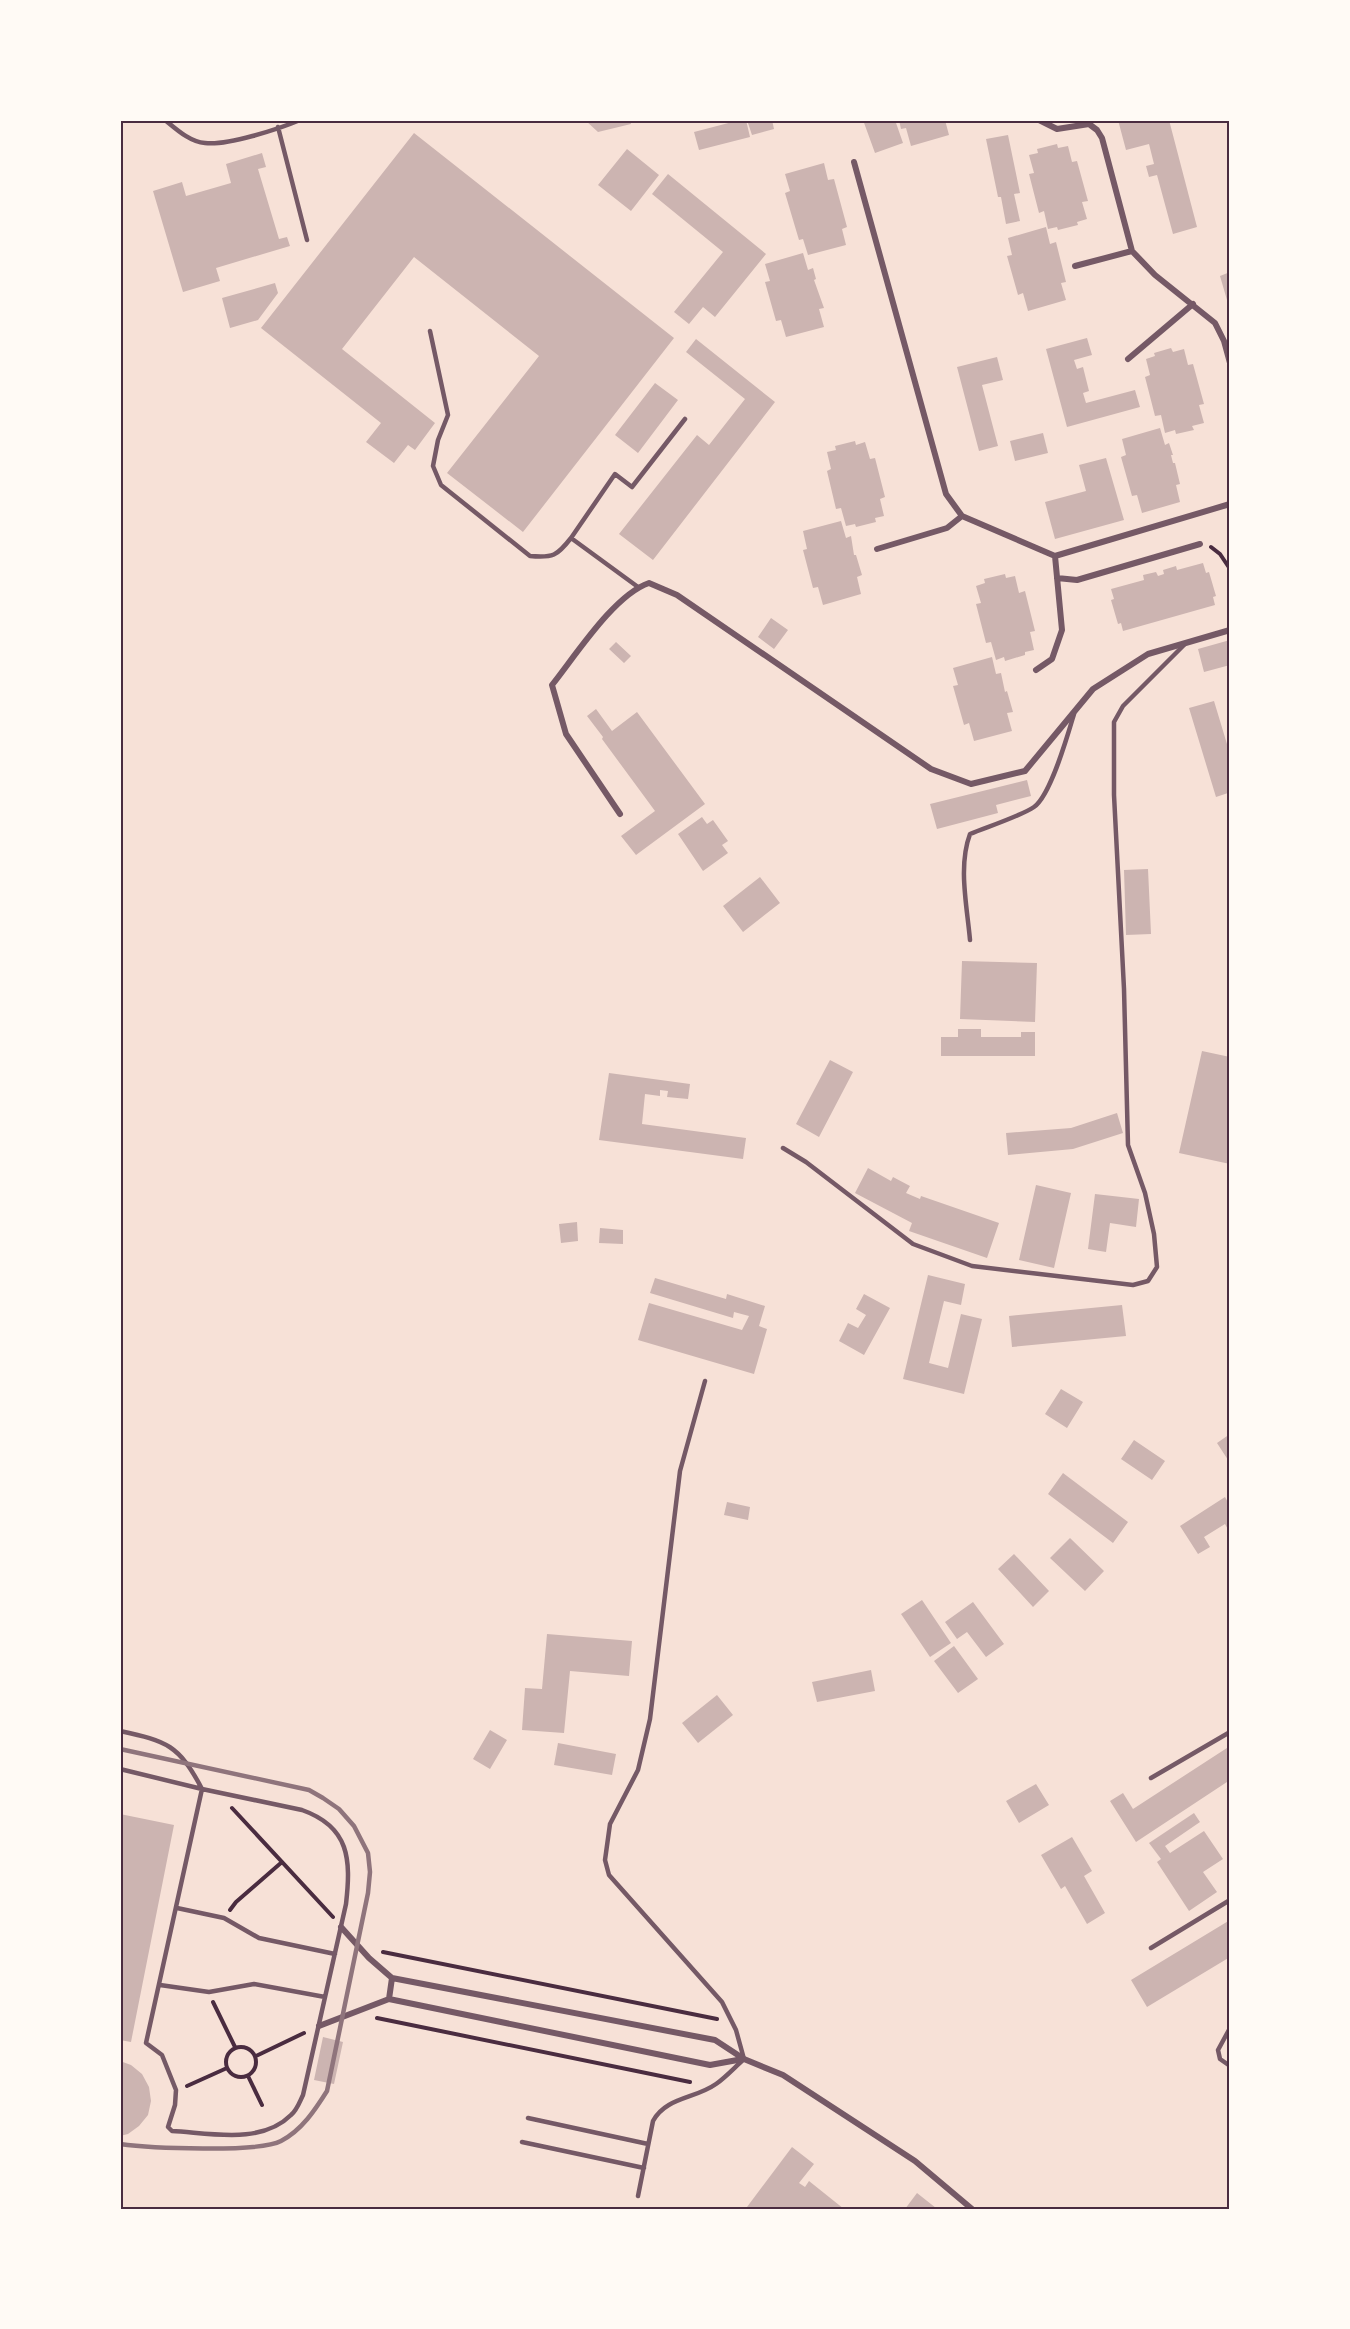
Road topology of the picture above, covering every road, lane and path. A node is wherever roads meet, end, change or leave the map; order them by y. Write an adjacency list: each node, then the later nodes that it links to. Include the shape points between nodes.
1 (165, 120): 5 (lane, via 203,143 224,142)
2 (300, 120): 4 (lane)
3 (1039, 120): 8 (street, via 1057,129 1089,124 1097,130)
4 (291, 122): 5 (lane)
5 (278, 127): 7 (lane)
6 (854, 162): 16 (street, via 946,494)
7 (307, 240)
8 (1132, 251): 9 (street); 10 (street, via 1155,275)
9 (1075, 266)
10 (1193, 304): 12 (street); 13 (street, via 1215,323)
11 (430, 331): 17 (lane, via 448,415 433,466 441,485 530,556 547,558 560,553)
12 (1128, 359)
13 (1230, 363)
14 (685, 419): 17 (lane, via 632,487 615,474)
15 (1230, 504): 20 (street)
16 (962, 516): 19 (street, via 947,528); 20 (street)
17 (571, 538): 23 (lane)
18 (1200, 544): 21 (path, via 1208,544); 22 (street, via 1077,580)
19 (877, 549)
20 (1055, 556): 22 (street)
21 (1230, 569)
22 (1057, 578): 26 (street, via 1062,630 1052,659)
23 (638, 587): 27 (street, via 649,583 677,595 931,768 970,784 1025,771); 28 (street, via 621,599 552,685 566,734)
24 (1230, 630): 25 (street)
25 (1186, 643): 27 (street, via 1148,654 1093,690); 30 (lane, via 1123,706 1114,722 1128,1145 1145,1192 1154,1234 1156,1267 1148,1281 1133,1285 972,1266 913,1245)
26 (1036, 670)
27 (1075, 711): 29 (lane, via 1063,752 1035,806 970,834 964,875)
28 (620, 814)
29 (969, 940)
30 (783, 1148)
31 (705, 1381): 52 (lane, via 680,1472 650,1719 638,1770 610,1824 606,1860 609,1875 722,2002)
32 (120, 1731): 36 (lane, via 166,1743 189,1764)
33 (1230, 1732): 35 (lane)
34 (120, 1769): 36 (lane)
35 (1151, 1778)
36 (202, 1789): 37 (lane); 40 (lane)
37 (217, 1792): 38 (path); 42 (lane, via 317,1815 337,1833 344,1845 350,1874)
38 (282, 1862): 41 (path, via 236,1902); 42 (path)
39 (1230, 1900): 43 (lane)
40 (177, 1908): 41 (lane); 47 (lane)
41 (224, 1918): 44 (lane, via 259,1938)
42 (340, 1927): 44 (lane); 45 (street)
43 (1151, 1947)
44 (335, 1954): 49 (lane)
45 (369, 1958): 46 (street); 52 (path, via 378,1951)
46 (392, 1977): 50 (street); 57 (street, via 715,2040)
47 (160, 1985): 48 (lane); 62 (lane, via 146,2043 162,2055)
48 (209, 1992): 49 (lane, via 254,1984); 55 (path)
49 (325, 1997): 53 (lane)
50 (388, 1999): 51 (street); 57 (street, via 710,2065)
51 (363, 2009): 53 (street); 61 (path, via 367,2016)
52 (732, 2022): 57 (lane)
53 (319, 2026): 56 (path); 62 (lane, via 303,2095 293,2114 275,2127 244,2135 172,2132 168,2127)
54 (1230, 2028): 58 (lane, via 1218,2050 1220,2060)
55 (235, 2047): 56 (path, via 247,2047); 59 (path, via 227,2056)
56 (256, 2056): 60 (path, via 256,2068)
57 (744, 2059): 61 (lane); 69 (street, via 783,2075 915,2161)
58 (1230, 2067)
59 (227, 2068): 60 (path, via 236,2076); 62 (path)
60 (248, 2076): 63 (path)
61 (714, 2085): 66 (lane, via 659,2111)
62 (176, 2090)
63 (262, 2105)
64 (528, 2118): 66 (lane)
65 (522, 2142): 67 (lane)
66 (648, 2144): 67 (lane)
67 (644, 2169): 68 (lane)
68 (638, 2196)
69 (972, 2209)

